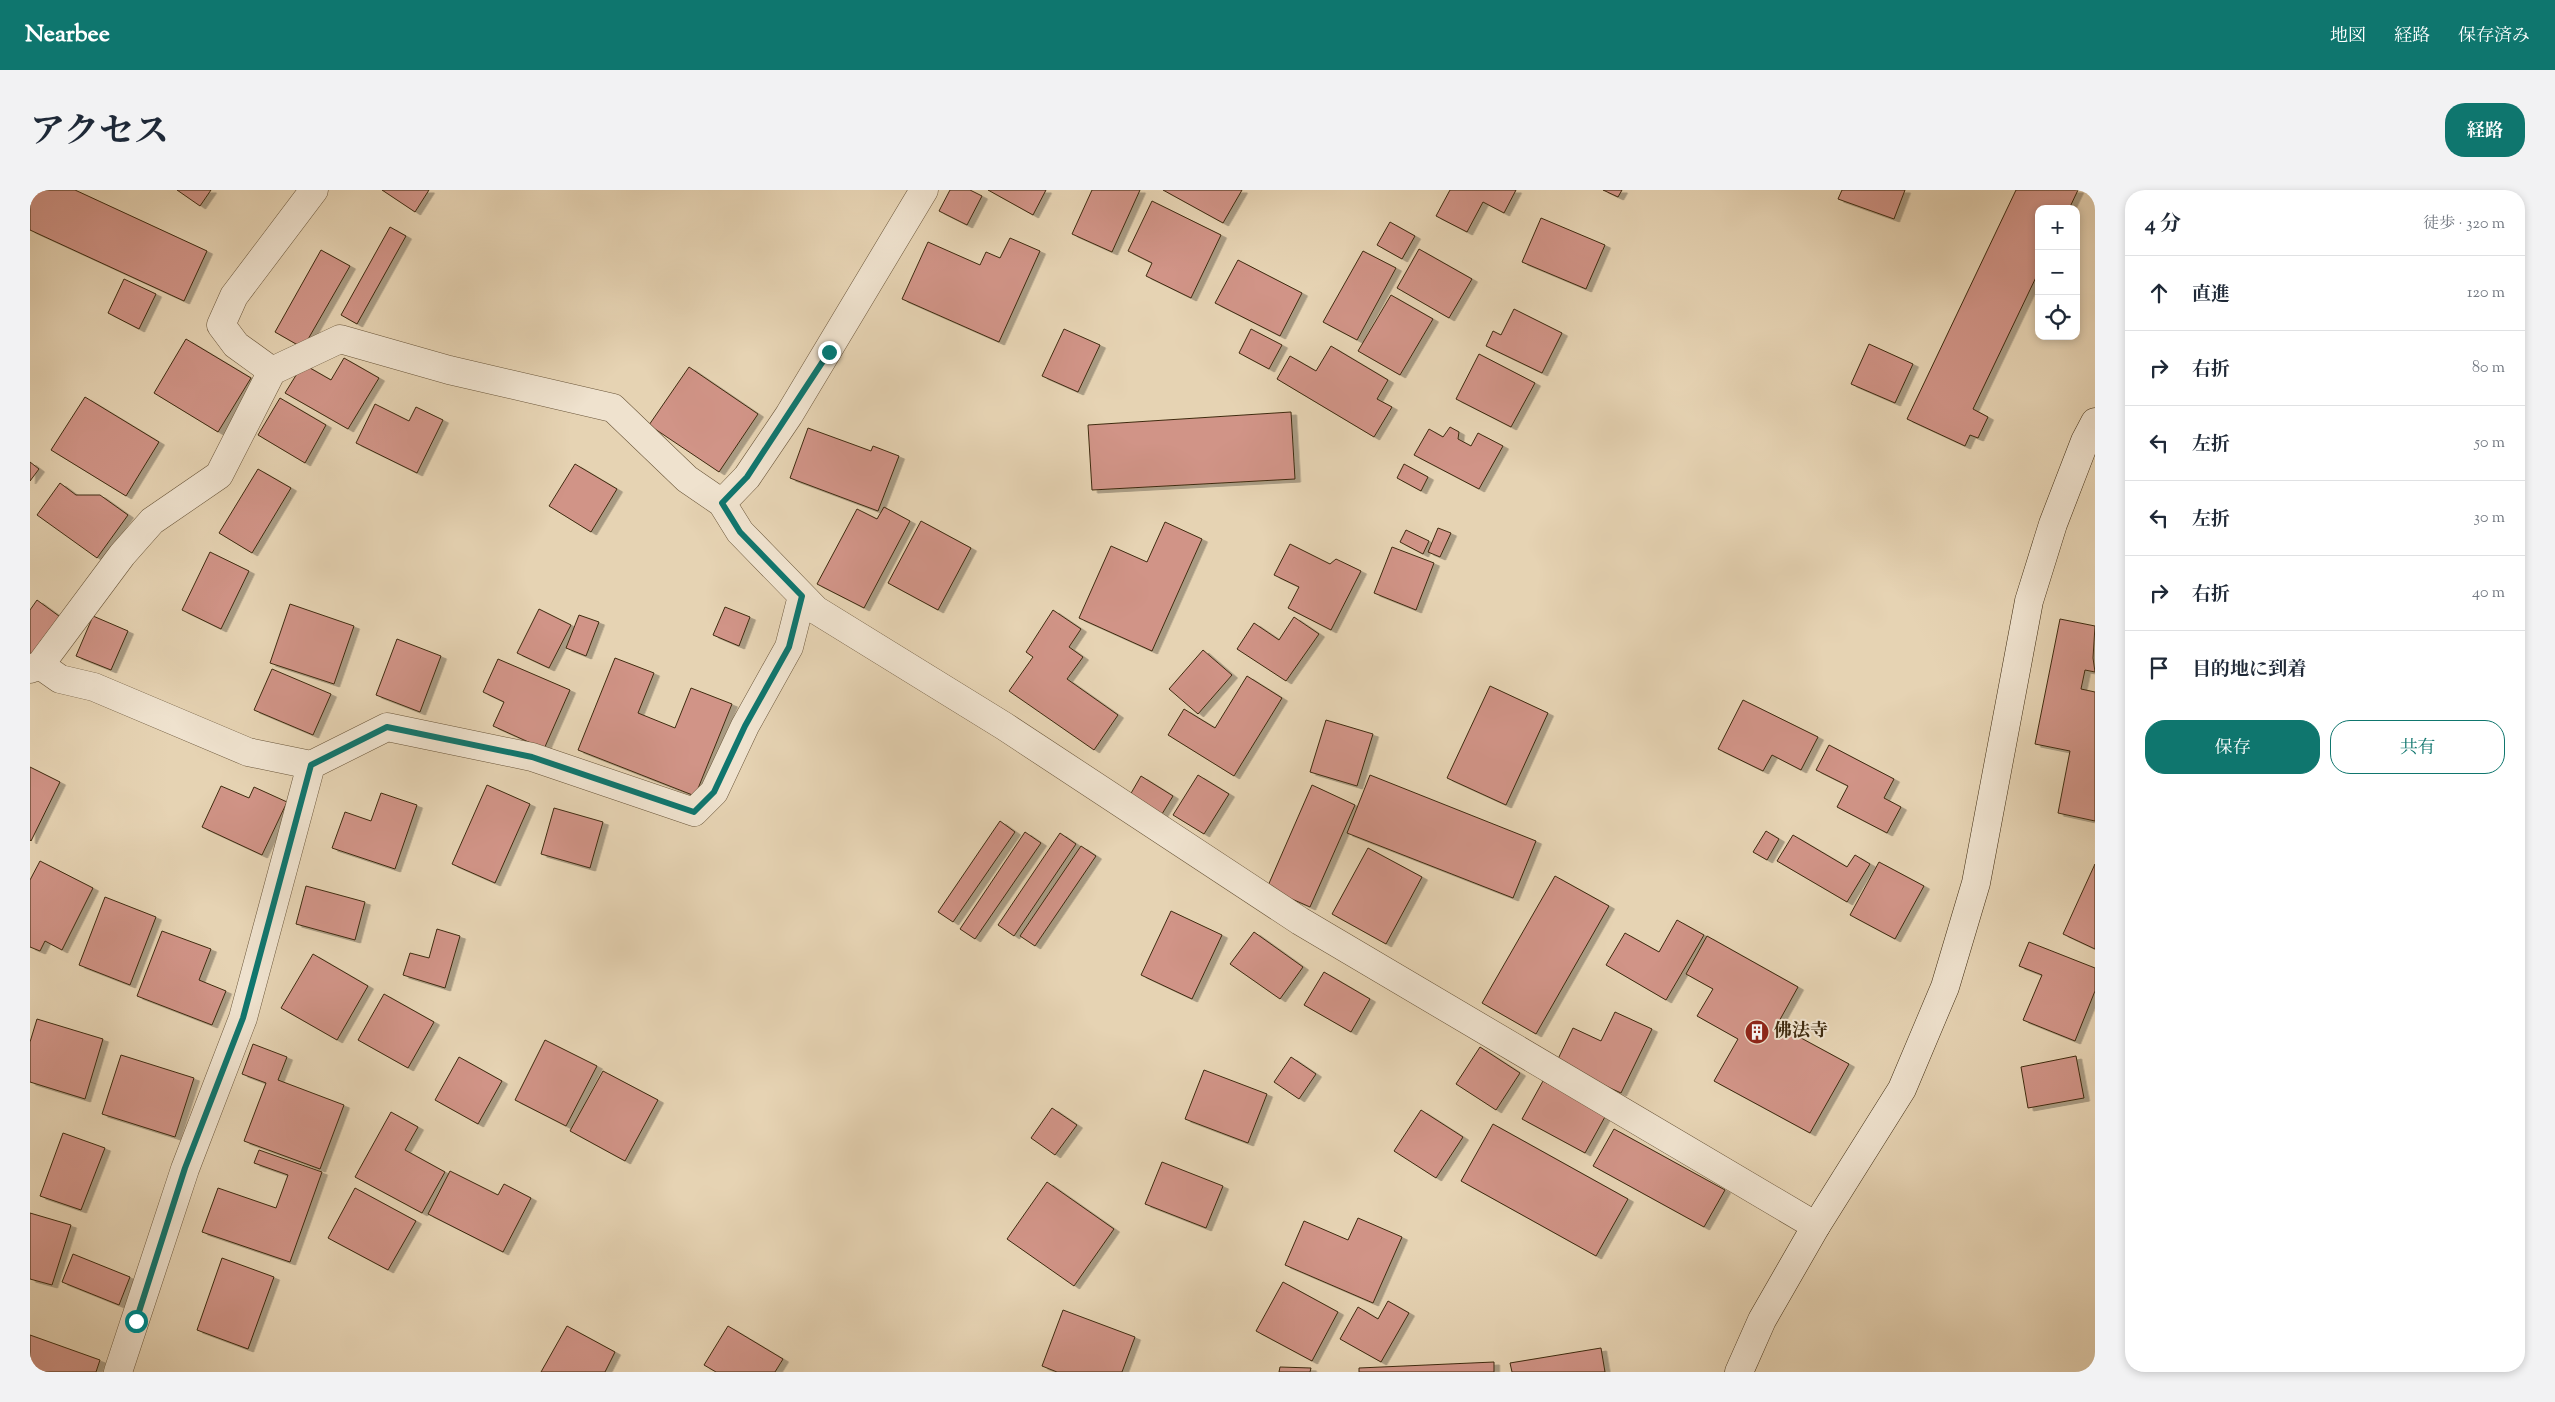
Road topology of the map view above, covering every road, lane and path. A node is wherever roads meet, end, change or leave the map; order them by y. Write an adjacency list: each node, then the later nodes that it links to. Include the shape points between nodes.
1 (314, 190): 3 (street, via 234,296 221,325 236,345)
2 (924, 190): 5 (street, via 789,415 747,477)
3 (272, 371): 5 (street, via 340,339 449,370 612,408 687,479); 7 (street, via 219,475 152,522 122,555)
4 (2095, 422): 9 (street, via 2053,524 2029,601 1976,883 1946,987 1902,1089)
5 (722, 503): 6 (street, via 740,532)
6 (802, 596): 8 (street, via 789,647 745,726 714,792 694,812 532,757 387,727); 9 (street, via 816,610 1004,726 1300,921)
7 (35, 667): 8 (street, via 60,679 94,687 248,752)
8 (311, 765): 10 (street, via 243,1018 185,1168)
9 (1816, 1226): 11 (street, via 1762,1320)
10 (118, 1372)
11 (1739, 1372)

